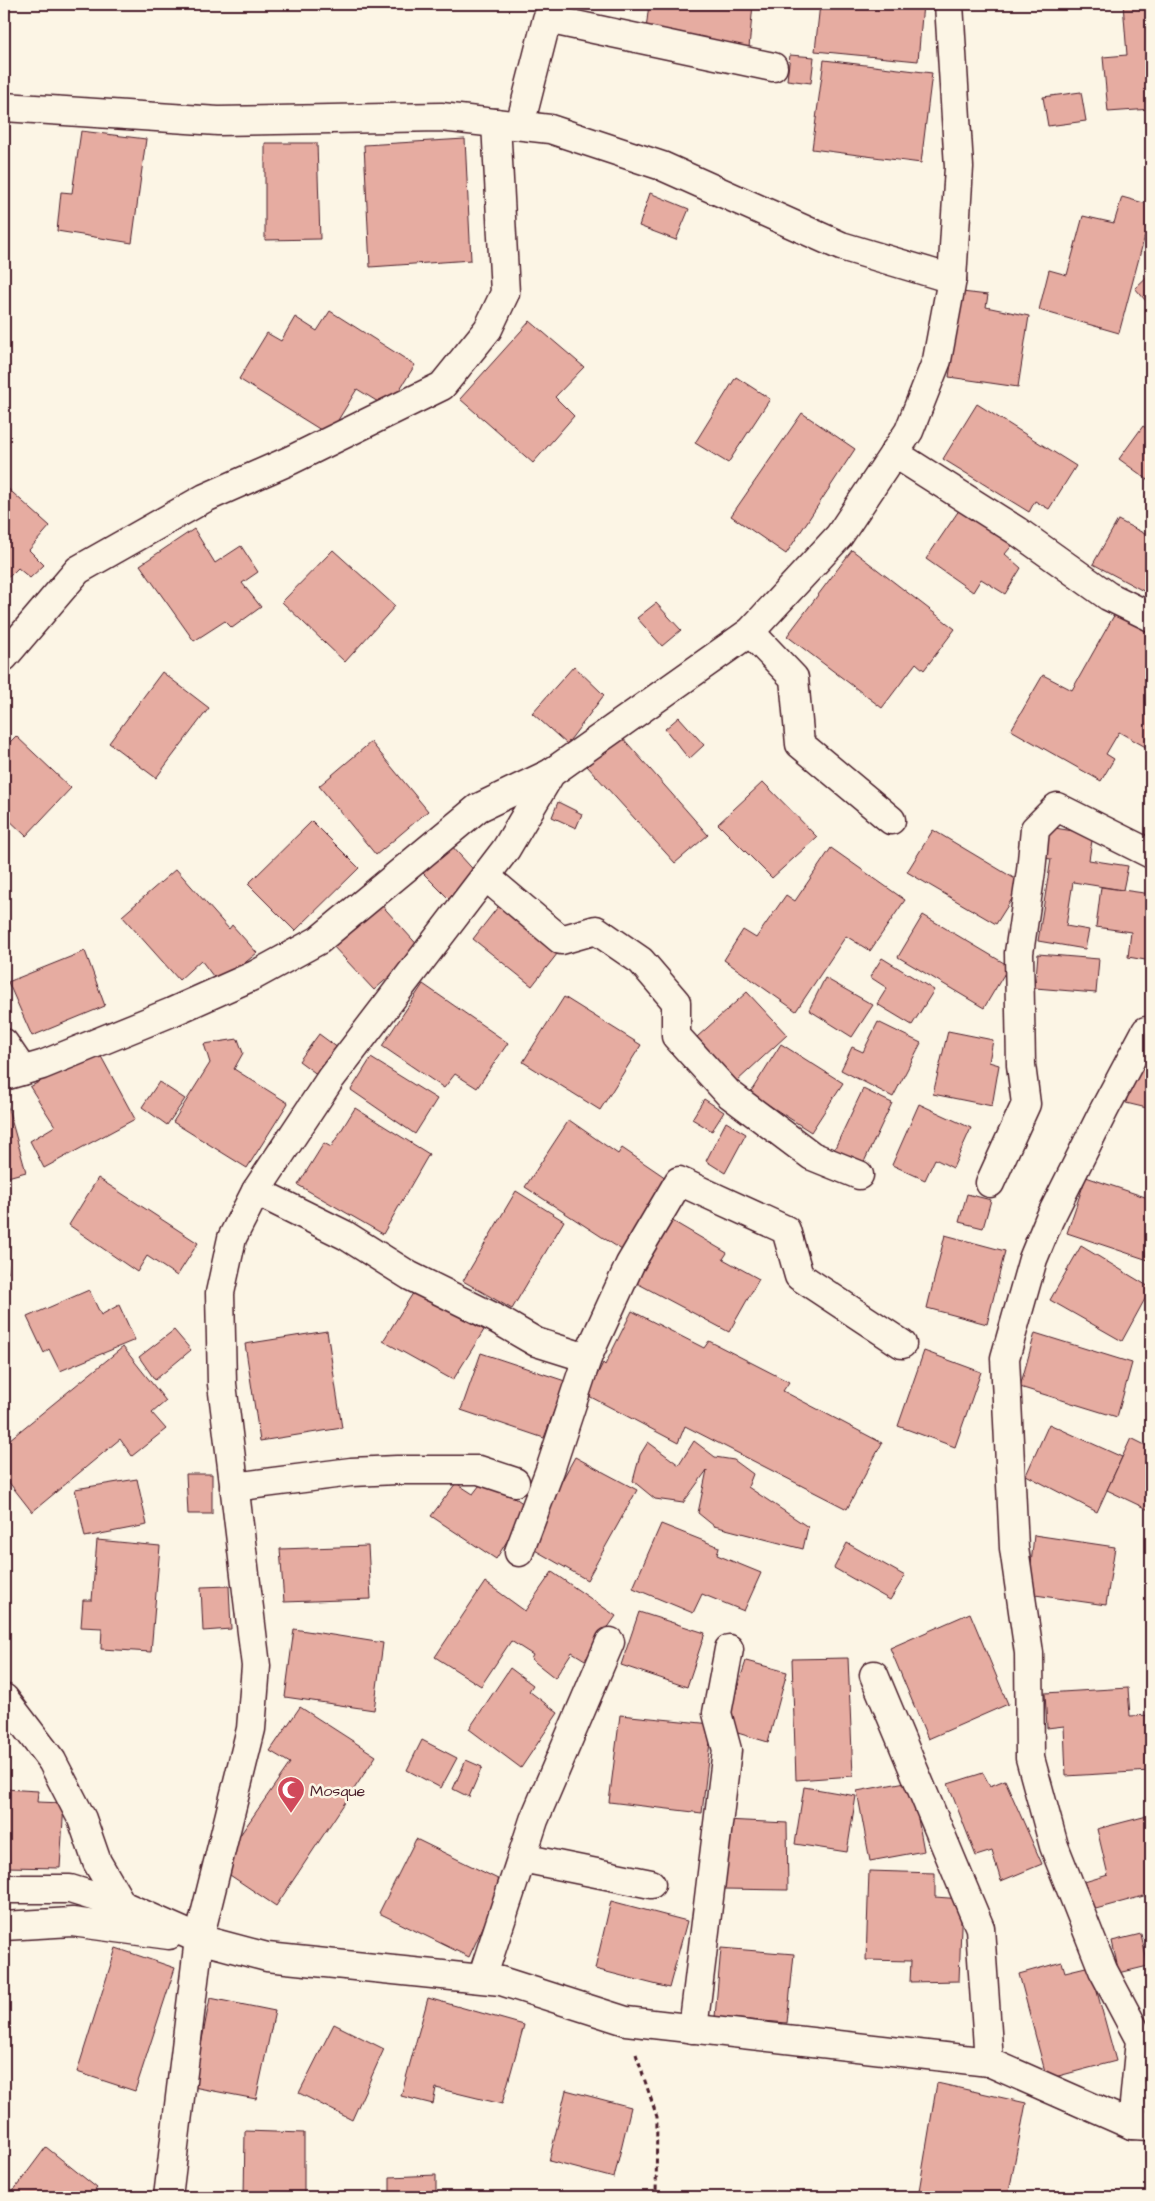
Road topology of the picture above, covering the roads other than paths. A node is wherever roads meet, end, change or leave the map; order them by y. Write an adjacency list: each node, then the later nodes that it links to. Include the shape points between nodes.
1 (950, 4): 5 (street, via 959,167)
2 (773, 67): 4 (street, via 547,19)
3 (4, 107): 4 (street, via 218,121 441,116)
4 (508, 124): 5 (street, via 550,129 662,166 841,246); 9 (street, via 505,293 488,329 442,386 205,498 78,570)
5 (952, 279): 6 (street, via 937,360 909,431)
6 (894, 453): 7 (street, via 1017,531 1108,596); 8 (street, via 839,536)
7 (1151, 616)
8 (750, 632): 10 (street); 11 (street, via 794,678 800,744)
9 (4, 657)
10 (551, 772): 13 (street, via 506,849); 16 (street, via 478,808 319,940 255,975 172,1012 42,1065)
11 (891, 820)
12 (1151, 854): 18 (street, via 1057,806 1035,829 1019,953 1021,1065 1026,1104)
13 (485, 876): 17 (street, via 561,940 596,930 641,961 676,1002 676,1036 728,1093 812,1156); 19 (street, via 331,1078)
14 (1151, 1032): 38 (street, via 1146,1031 1049,1220 1005,1358 1014,1548 1029,1653 1030,1758 1054,1846 1103,1970 1140,2040)
15 (4, 1044): 16 (street)
16 (13, 1073)
17 (859, 1175)
18 (990, 1183)
19 (256, 1191): 21 (street, via 345,1235 410,1276 536,1342); 23 (street, via 232,1238 220,1293 222,1384)
20 (902, 1344): 21 (street, via 799,1276 786,1230 680,1181 630,1264)
21 (587, 1358): 24 (street)
22 (516, 1482): 23 (street, via 479,1470 397,1470 351,1472)
23 (234, 1487): 34 (street, via 256,1666 251,1729)
24 (519, 1552)
25 (610, 1642): 29 (street, via 534,1820)
26 (729, 1649): 36 (street, via 717,1713 728,1750)
27 (874, 1675): 37 (street, via 980,1928)
28 (4, 1698): 32 (street, via 52,1762 82,1819 98,1862)
29 (522, 1858): 30 (street); 35 (street)
30 (651, 1884)
31 (4, 1889): 32 (street, via 70,1889)
32 (122, 1905): 34 (street)
33 (4, 1926): 34 (street, via 72,1922)
34 (198, 1939): 35 (street, via 267,1957); 39 (street)
35 (482, 1978): 36 (street, via 501,1981 626,2021)
36 (693, 2029): 37 (street)
37 (988, 2062): 38 (street)
38 (1142, 2125)
39 (168, 2197)

